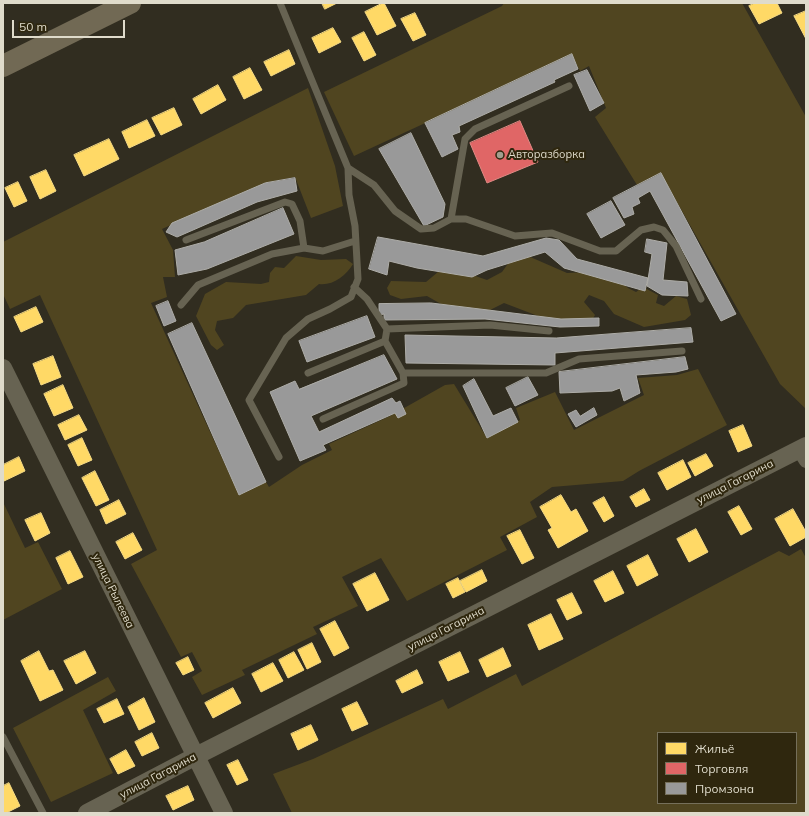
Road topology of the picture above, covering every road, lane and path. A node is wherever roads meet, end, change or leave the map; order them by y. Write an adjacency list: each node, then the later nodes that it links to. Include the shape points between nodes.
1 (130, 3): 3 (main road)
2 (280, 3): 5 (lane)
3 (3, 66)
4 (569, 86): 6 (lane, via 475,129 465,139)
5 (348, 168): 6 (lane, via 374,185 396,211 421,229 434,228); 8 (lane)
6 (451, 218): 11 (lane, via 466,219 515,236 552,233 600,251 616,251 641,230 654,227 662,230 676,246)
7 (186, 240): 9 (lane, via 285,202 292,204 300,221)
8 (356, 241): 9 (lane, via 323,250); 10 (lane, via 358,279)
9 (304, 248): 12 (lane, via 272,254 198,285)
10 (354, 287): 13 (lane, via 367,299); 22 (lane, via 351,296 308,319 286,338 249,400)
11 (701, 299)
12 (181, 305)
13 (387, 329): 14 (lane, via 490,325); 15 (lane)
14 (549, 331)
15 (385, 341): 18 (lane); 19 (lane)
16 (682, 351): 18 (lane, via 579,359 546,373)
17 (3, 368): 24 (street, улица Рылеева)
18 (403, 372): 20 (lane, via 404,383)
19 (308, 373)
20 (323, 419)
21 (804, 452): 24 (street, улица Гагарина)
22 (279, 457)
23 (3, 737): 25 (lane)
24 (196, 756): 26 (street, улица Гагарина); 27 (street, улица Рылеева)
25 (43, 813)
26 (87, 813)
27 (224, 813)

